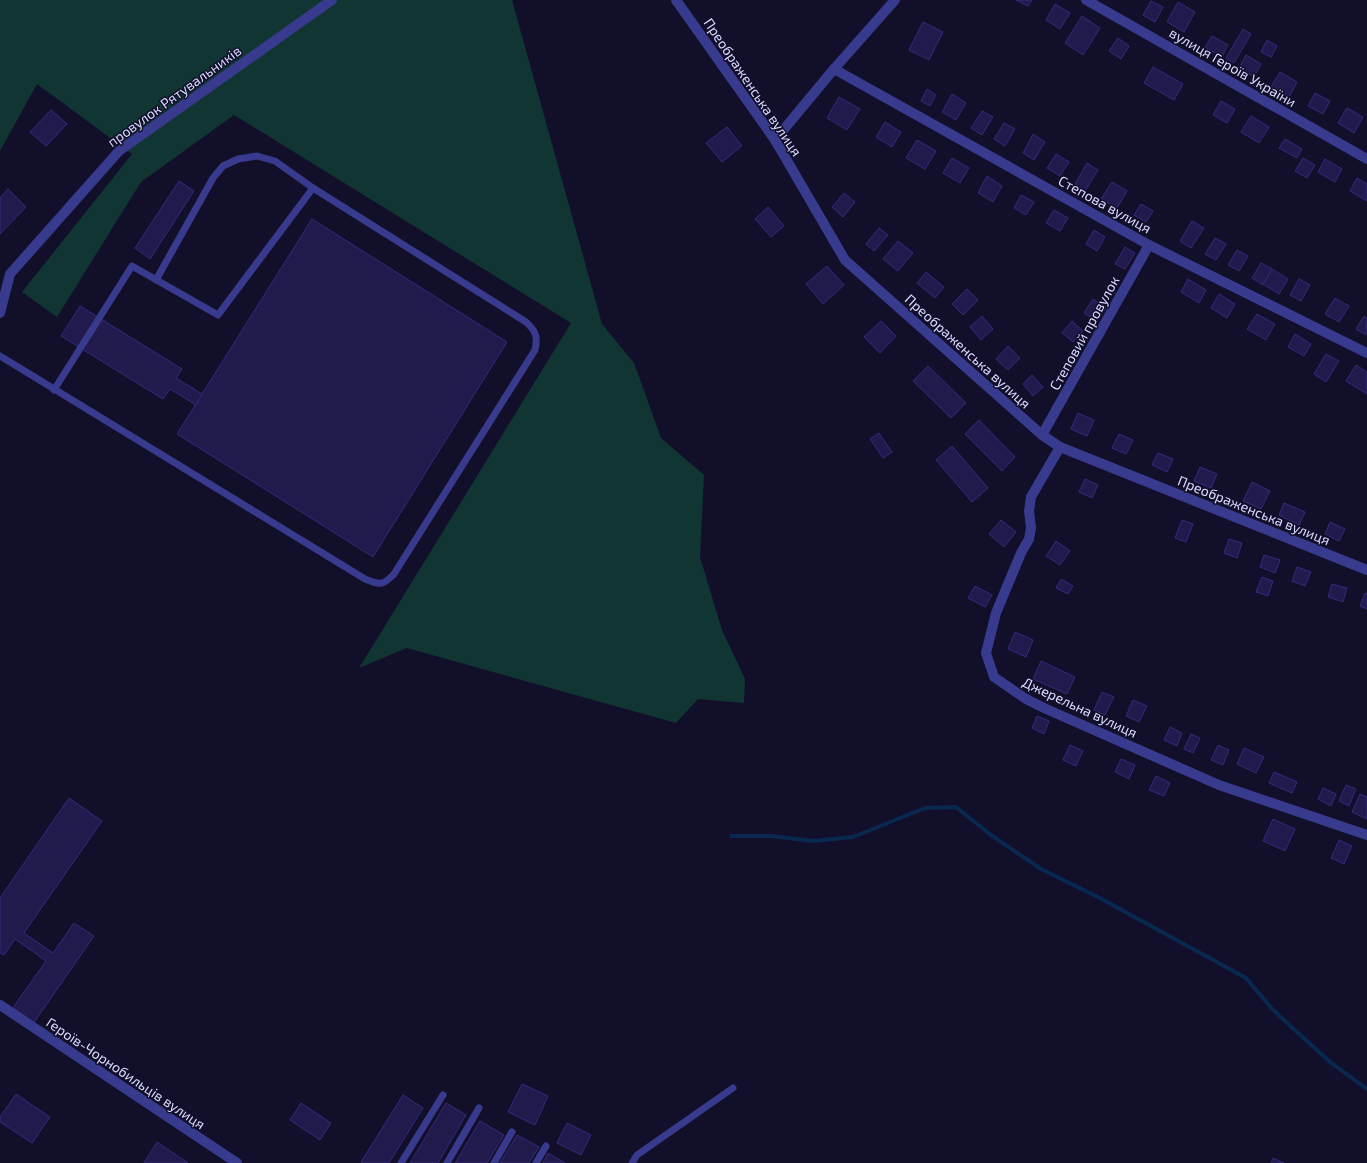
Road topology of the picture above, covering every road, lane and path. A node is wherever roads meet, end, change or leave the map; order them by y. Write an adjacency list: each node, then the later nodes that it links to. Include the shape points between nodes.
1 (332, 0): 11 (street, провулок Рятувальників, via 118,151 10,274)
2 (676, 0): 6 (street, Преображенська вулиця)
3 (895, 0): 5 (street)
4 (1086, 0): 7 (street, вулиця Героїв України)
5 (834, 69): 6 (street); 9 (street, Степова вулиця)
6 (775, 140): 15 (street, Преображенська вулиця, via 845,260)
7 (1367, 159)
8 (313, 188): 10 (lane, via 218,315); 10 (lane, via 275,161 257,156 238,159 223,166 213,178); 14 (lane, via 526,322 534,330 537,339 535,350 387,582 377,584 364,579)
9 (1149, 245): 12 (street, Степова вулиця); 15 (street, Степовий провулок)
10 (156, 280): 14 (lane, via 132,266)
11 (1, 312)
12 (1367, 353)
13 (0, 356): 14 (lane)
14 (54, 390)
15 (1042, 435): 16 (street, Преображенська вулиця)
16 (1060, 447): 17 (street, Преображенська вулиця); 18 (street, Джерельна вулиця, via 1031,497 1029,538 996,613 986,654 994,677 1044,708 1218,785)
17 (1367, 570)
18 (1367, 835)
19 (0, 1005): 25 (street, Героїв-Чорнобильців вулиця)
20 (733, 1088): 30 (lane, via 638,1155)
21 (443, 1095): 26 (lane)
22 (479, 1108): 27 (lane)
23 (512, 1132): 28 (lane)
24 (546, 1146): 29 (lane)
25 (237, 1163)
26 (401, 1163)
27 (447, 1163)
28 (494, 1163)
29 (536, 1163)
30 (632, 1163)

